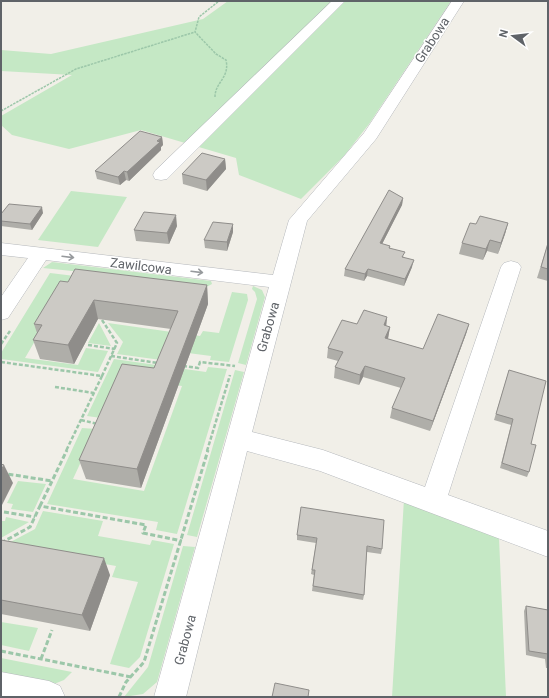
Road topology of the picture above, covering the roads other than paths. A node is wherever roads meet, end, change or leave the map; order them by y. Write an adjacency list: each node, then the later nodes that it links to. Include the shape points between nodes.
1 (339, 1): 3 (street)
2 (458, 1): 7 (street, Grabowa, via 361,148 300,216)
3 (161, 175)
4 (1, 249): 5 (street, Zawilcowa)
5 (40, 254): 7 (street, Zawilcowa, one-way to 7); 8 (street)
6 (511, 267): 10 (street)
7 (280, 282): 9 (street, Grabowa)
8 (1, 313)
9 (238, 439): 10 (street, via 323,461); 14 (street, Grabowa)
10 (433, 502): 11 (street)
11 (548, 544)
12 (1, 688): 13 (street)
13 (49, 697)
14 (170, 697)

